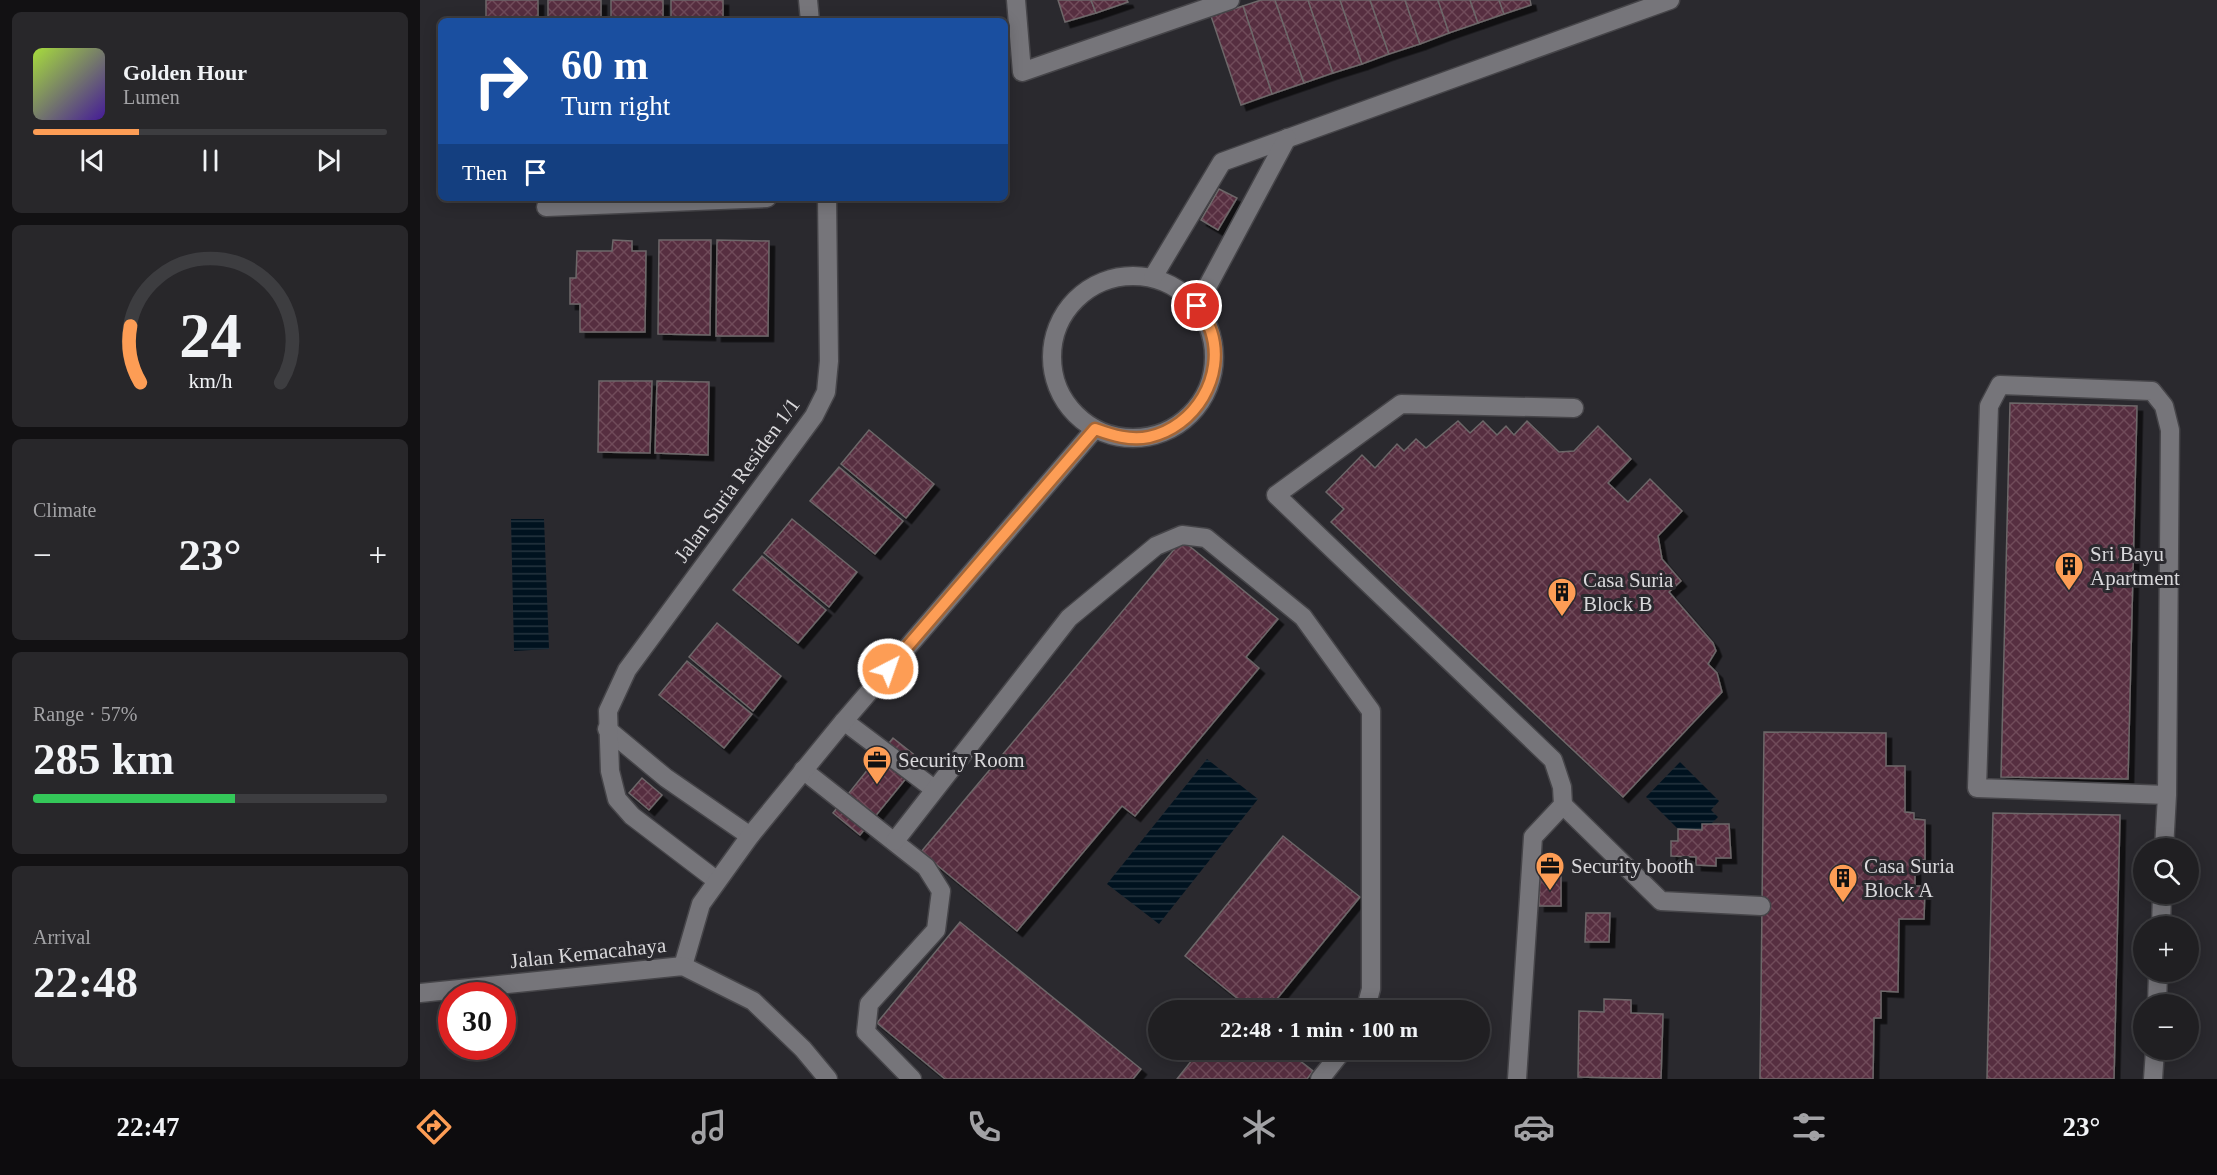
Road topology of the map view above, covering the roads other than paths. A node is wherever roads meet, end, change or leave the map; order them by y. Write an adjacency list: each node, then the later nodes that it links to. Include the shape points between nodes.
1 (808, 0): 5 (street)
2 (1016, 0): 3 (street, via 1022,72)
3 (1230, 0)
4 (1670, 0): 6 (street)
5 (810, 18)
6 (1287, 138): 10 (street, via 1222,162); 11 (street)
7 (693, 201): 9 (street)
8 (826, 201): 15 (street, Jalan Suria Residen 1/1, via 826,392 814,416 627,670 608,711)
9 (546, 207)
10 (1153, 277): 11 (street, via 1177,288); 13 (street, via 1126,275 1101,282 1078,295 1061,316 1052,340 1051,366 1058,392 1073,413)
11 (1197, 306): 13 (street, via 1211,331 1215,358 1210,385 1196,409 1175,426 1149,437 1121,437)
12 (1574, 408): 19 (street, via 1401,404 1276,495 1553,760)
13 (1095, 429): 14 (street)
14 (844, 721): 16 (street); 17 (street)
15 (607, 729): 20 (street, via 666,778); 23 (street, Jalan Suria Residen 1/1, via 617,799 632,816)
16 (803, 770): 20 (street); 22 (street)
17 (934, 789): 22 (street); 27 (street, via 1069,618 1156,546 1182,536 1206,538 1303,617 1371,711)
18 (2167, 795): 18 (street, via 2170,430 2164,406 2152,391 2000,385 1989,406 1977,788); 21 (street)
19 (1563, 805): 24 (street, via 1661,901); 33 (street, via 1533,837)
20 (750, 836): 23 (street)
21 (2165, 838)
22 (895, 841): 31 (street, via 926,867 940,891 936,930 868,1004 866,1032)
23 (716, 880): 25 (street, via 701,904)
24 (1761, 906)
25 (683, 966): 26 (street, Jalan Kemacahaya); 30 (street, Jalan Kemacahaya, via 753,1001)
26 (420, 993)
27 (1368, 1000)
28 (1335, 1060): 32 (street)
29 (2154, 1060): 34 (street)
30 (828, 1079)
31 (912, 1079)
32 (1320, 1079)
33 (1517, 1079)
34 (2153, 1079)

